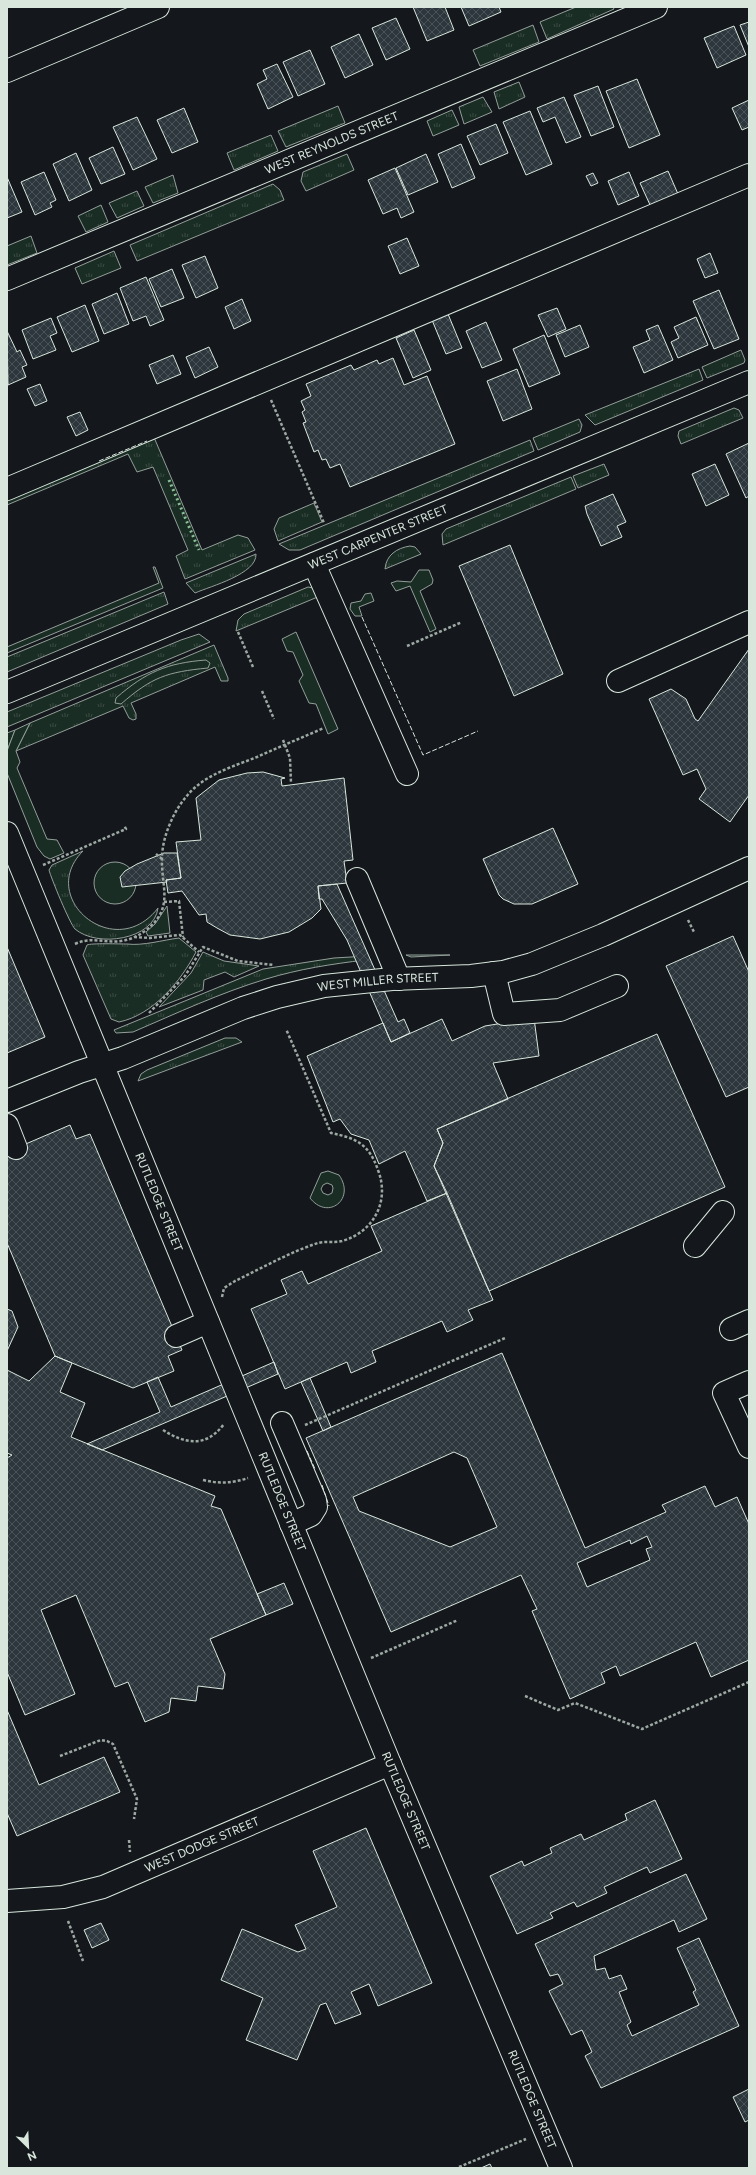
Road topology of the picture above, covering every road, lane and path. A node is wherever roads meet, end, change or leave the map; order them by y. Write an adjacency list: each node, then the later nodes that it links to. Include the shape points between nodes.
1 (158, 7): 3 (street)
2 (656, 7): 5 (street, WEST REYNOLDS STREET)
3 (7, 71)
4 (749, 174): 6 (street)
5 (7, 279)
6 (263, 380): 8 (street); 9 (path)
7 (749, 382): 10 (street, WEST CARPENTER STREET)
8 (7, 488)
9 (324, 523)
10 (314, 564): 17 (street, WEST CARPENTER STREET); 23 (street)
11 (462, 622): 14 (path)
12 (749, 622): 16 (street)
13 (238, 632): 15 (path)
14 (407, 646)
15 (253, 667)
16 (618, 681)
17 (7, 692)
18 (262, 692): 19 (path)
19 (274, 719)
20 (324, 728): 22 (path)
21 (283, 740): 22 (path)
22 (285, 745): 24 (path, via 290,758); 30 (path, via 222,771 198,785 186,796 173,818)
23 (407, 774)
24 (291, 783)
25 (124, 825): 26 (path, via 126,829)
26 (122, 830): 28 (path); 31 (path)
27 (7, 833): 47 (street, RUTLEDGE STREET)
28 (126, 833)
29 (156, 854): 30 (path)
30 (162, 859): 34 (path)
31 (42, 865)
32 (749, 868): 42 (street, WEST MILLER STREET, via 569,949 532,964)
33 (357, 879): 43 (street)
34 (164, 902): 37 (path, via 162,910 149,927); 38 (path, via 179,901)
35 (687, 918): 36 (path)
36 (694, 932)
37 (133, 937): 38 (path, via 180,935); 39 (path, via 121,942 86,940)
38 (183, 938): 40 (path)
39 (75, 944)
40 (200, 952): 41 (path, via 203,947 238,960); 45 (path, via 185,976)
41 (274, 965)
42 (494, 973): 43 (street, WEST MILLER STREET); 44 (street, via 504,1014 560,1010)
43 (399, 979): 47 (street, WEST MILLER STREET, via 324,986 276,997)
44 (617, 986)
45 (148, 1013)
46 (286, 1029): 53 (path, via 331,1133 352,1137 365,1147 375,1161 381,1178 380,1206 373,1221 364,1231 342,1241 319,1243 235,1281 224,1288)
47 (102, 1065): 48 (street, WEST MILLER STREET); 54 (street, RUTLEDGE STREET)
48 (7, 1101)
49 (7, 1125): 50 (street)
50 (16, 1148)
51 (723, 1212): 52 (street)
52 (694, 1246)
53 (222, 1297)
54 (208, 1322): 55 (street); 64 (street, RUTLEDGE STREET)
55 (176, 1336)
56 (505, 1338): 59 (path)
57 (749, 1382): 61 (street, via 724,1393)
58 (224, 1424): 60 (path, via 218,1431 195,1442 188,1442)
59 (290, 1425): 64 (street, via 316,1507 311,1515)
60 (163, 1430)
61 (749, 1447)
62 (248, 1478): 63 (path, via 226,1483)
63 (203, 1480)
64 (291, 1524): 70 (street, RUTLEDGE STREET)
65 (458, 1620): 66 (path)
66 (371, 1658)
67 (749, 1682): 68 (path, via 642,1729 575,1703 558,1710)
68 (525, 1696)
69 (60, 1756): 71 (path, via 101,1740 113,1744 137,1799)
70 (390, 1764): 74 (street, WEST DODGE STREET, via 103,1888 63,1897); 79 (street, RUTLEDGE STREET)
71 (134, 1819)
72 (129, 1840): 73 (path)
73 (130, 1852)
74 (7, 1901)
75 (68, 1921): 76 (path)
76 (83, 1961)
77 (527, 2138): 78 (path)
78 (459, 2167)
79 (561, 2168)

